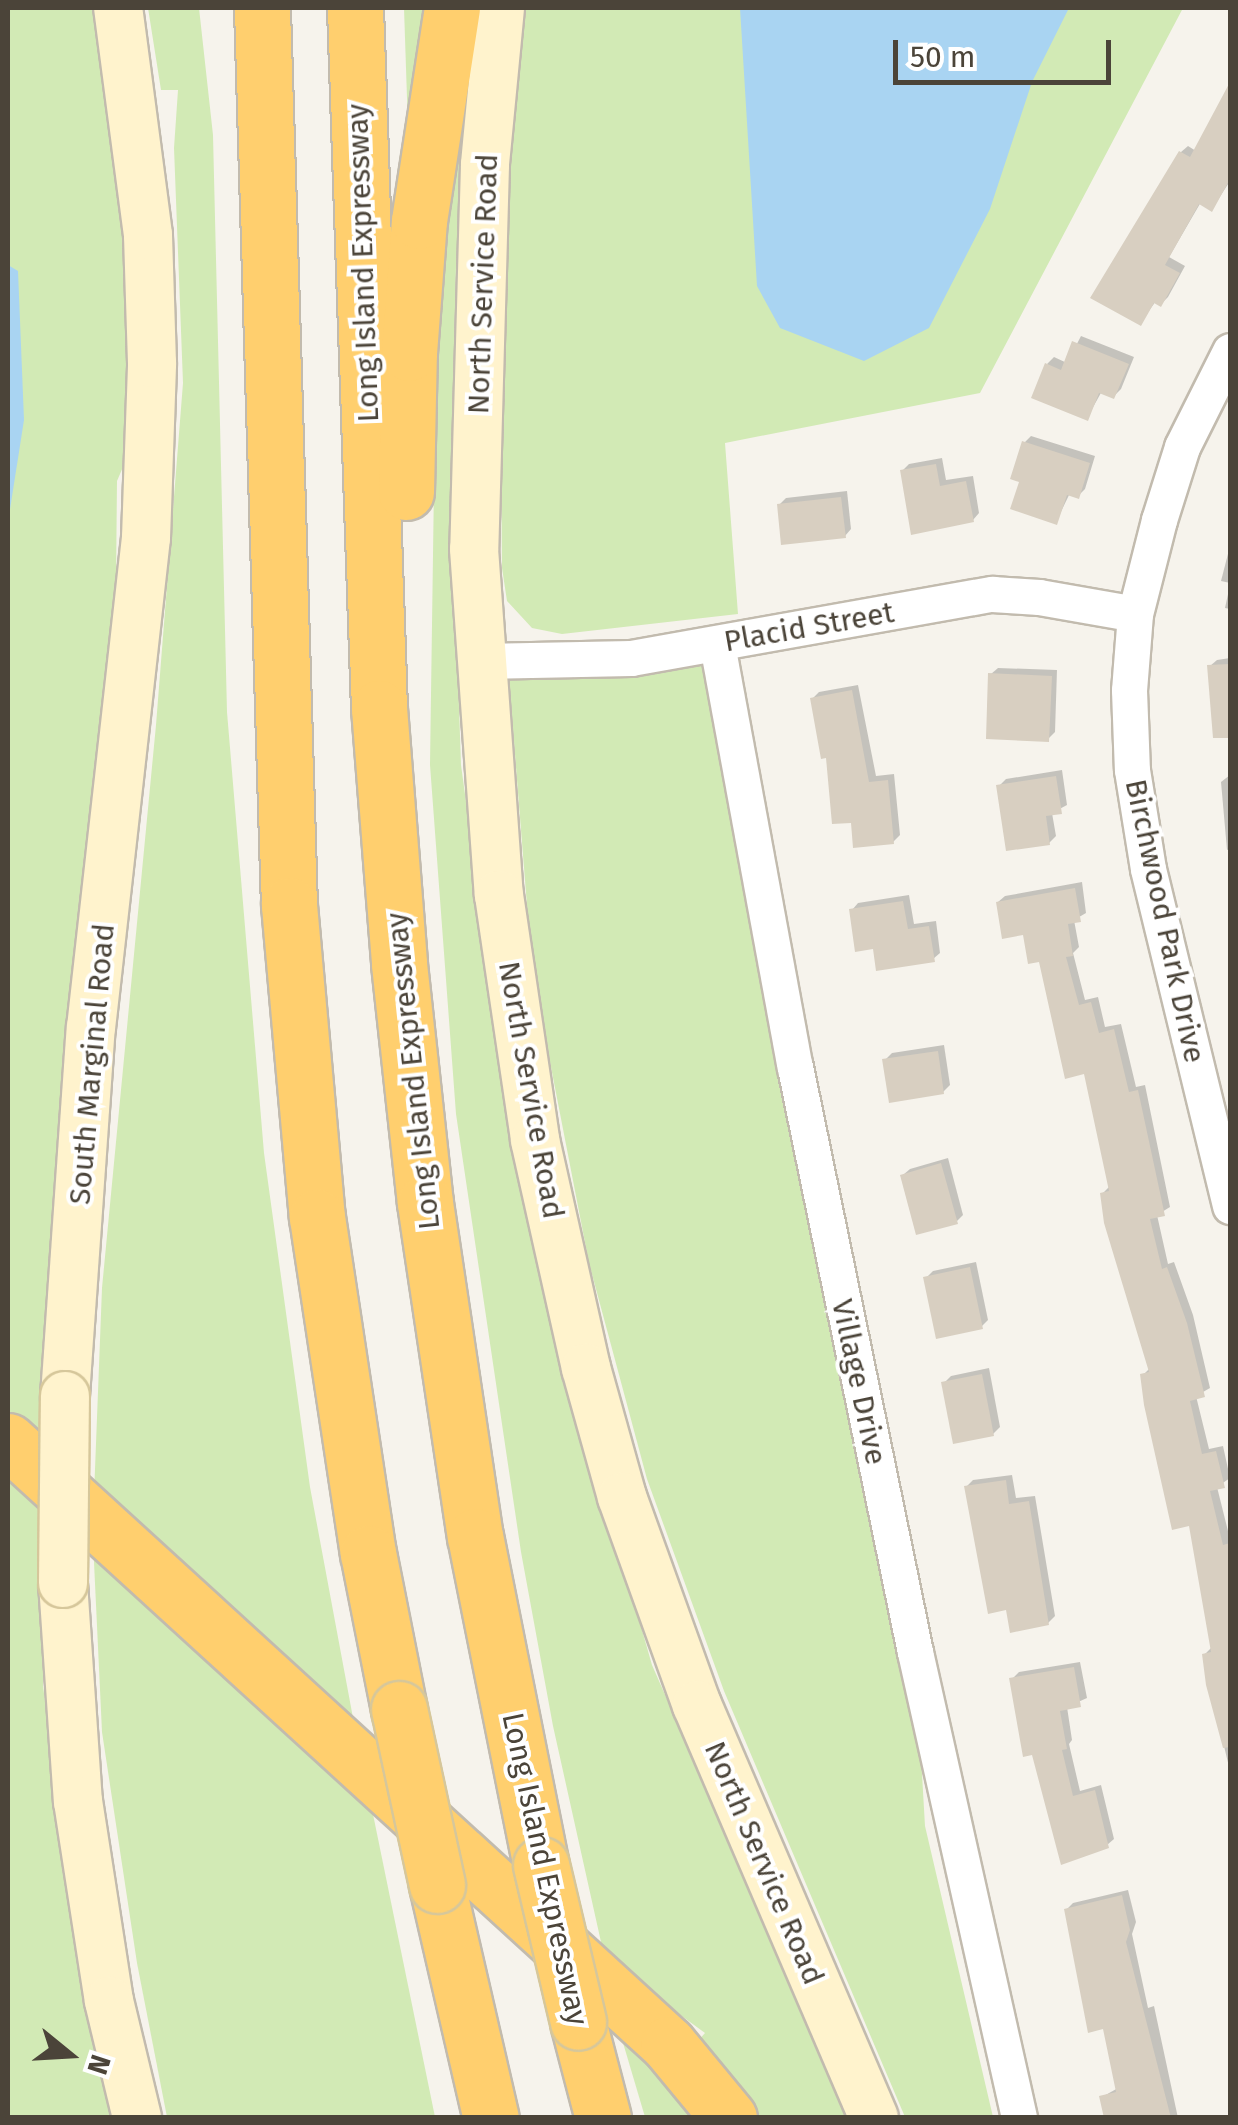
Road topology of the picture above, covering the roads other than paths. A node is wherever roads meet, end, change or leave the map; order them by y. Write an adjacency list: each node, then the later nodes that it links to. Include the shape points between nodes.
1 (118, 8): 14 (main road, South Marginal Road, bridge, via 148,235 146,538 91,1028 66,1396 63,1583 78,1801 109,2001)
2 (355, 8): 10 (highway, Long Island Expressway)
3 (452, 8): 10 (highway, via 419,221 405,554)
4 (500, 8): 9 (main road, North Service Road, via 485,164 474,549)
5 (260, 16): 13 (highway, bridge, via 289,904 318,1217 368,1553 438,1885)
6 (1230, 351): 7 (street, Birchwood Park Drive, via 1182,446)
7 (1135, 614): 8 (street, Placid Street, via 992,594); 11 (street, Birchwood Park Drive, via 1132,770 1148,870)
8 (716, 644): 9 (street, Placid Street, via 631,658); 20 (street, Village Drive, via 914,1652)
9 (481, 661): 19 (main road, North Service Road, via 509,976 535,1140 586,1368 622,1498 697,1706)
10 (379, 708): 17 (highway, Long Island Expressway, bridge, via 425,1203 475,1536 540,1864)
11 (1230, 1206)
12 (8, 1441): 18 (highway, via 668,2044)
13 (457, 2046): 15 (highway); 16 (highway)
14 (138, 2118)
15 (456, 2118)
16 (491, 2118)
17 (603, 2118)
18 (730, 2118)
19 (874, 2118)
20 (1020, 2118)

